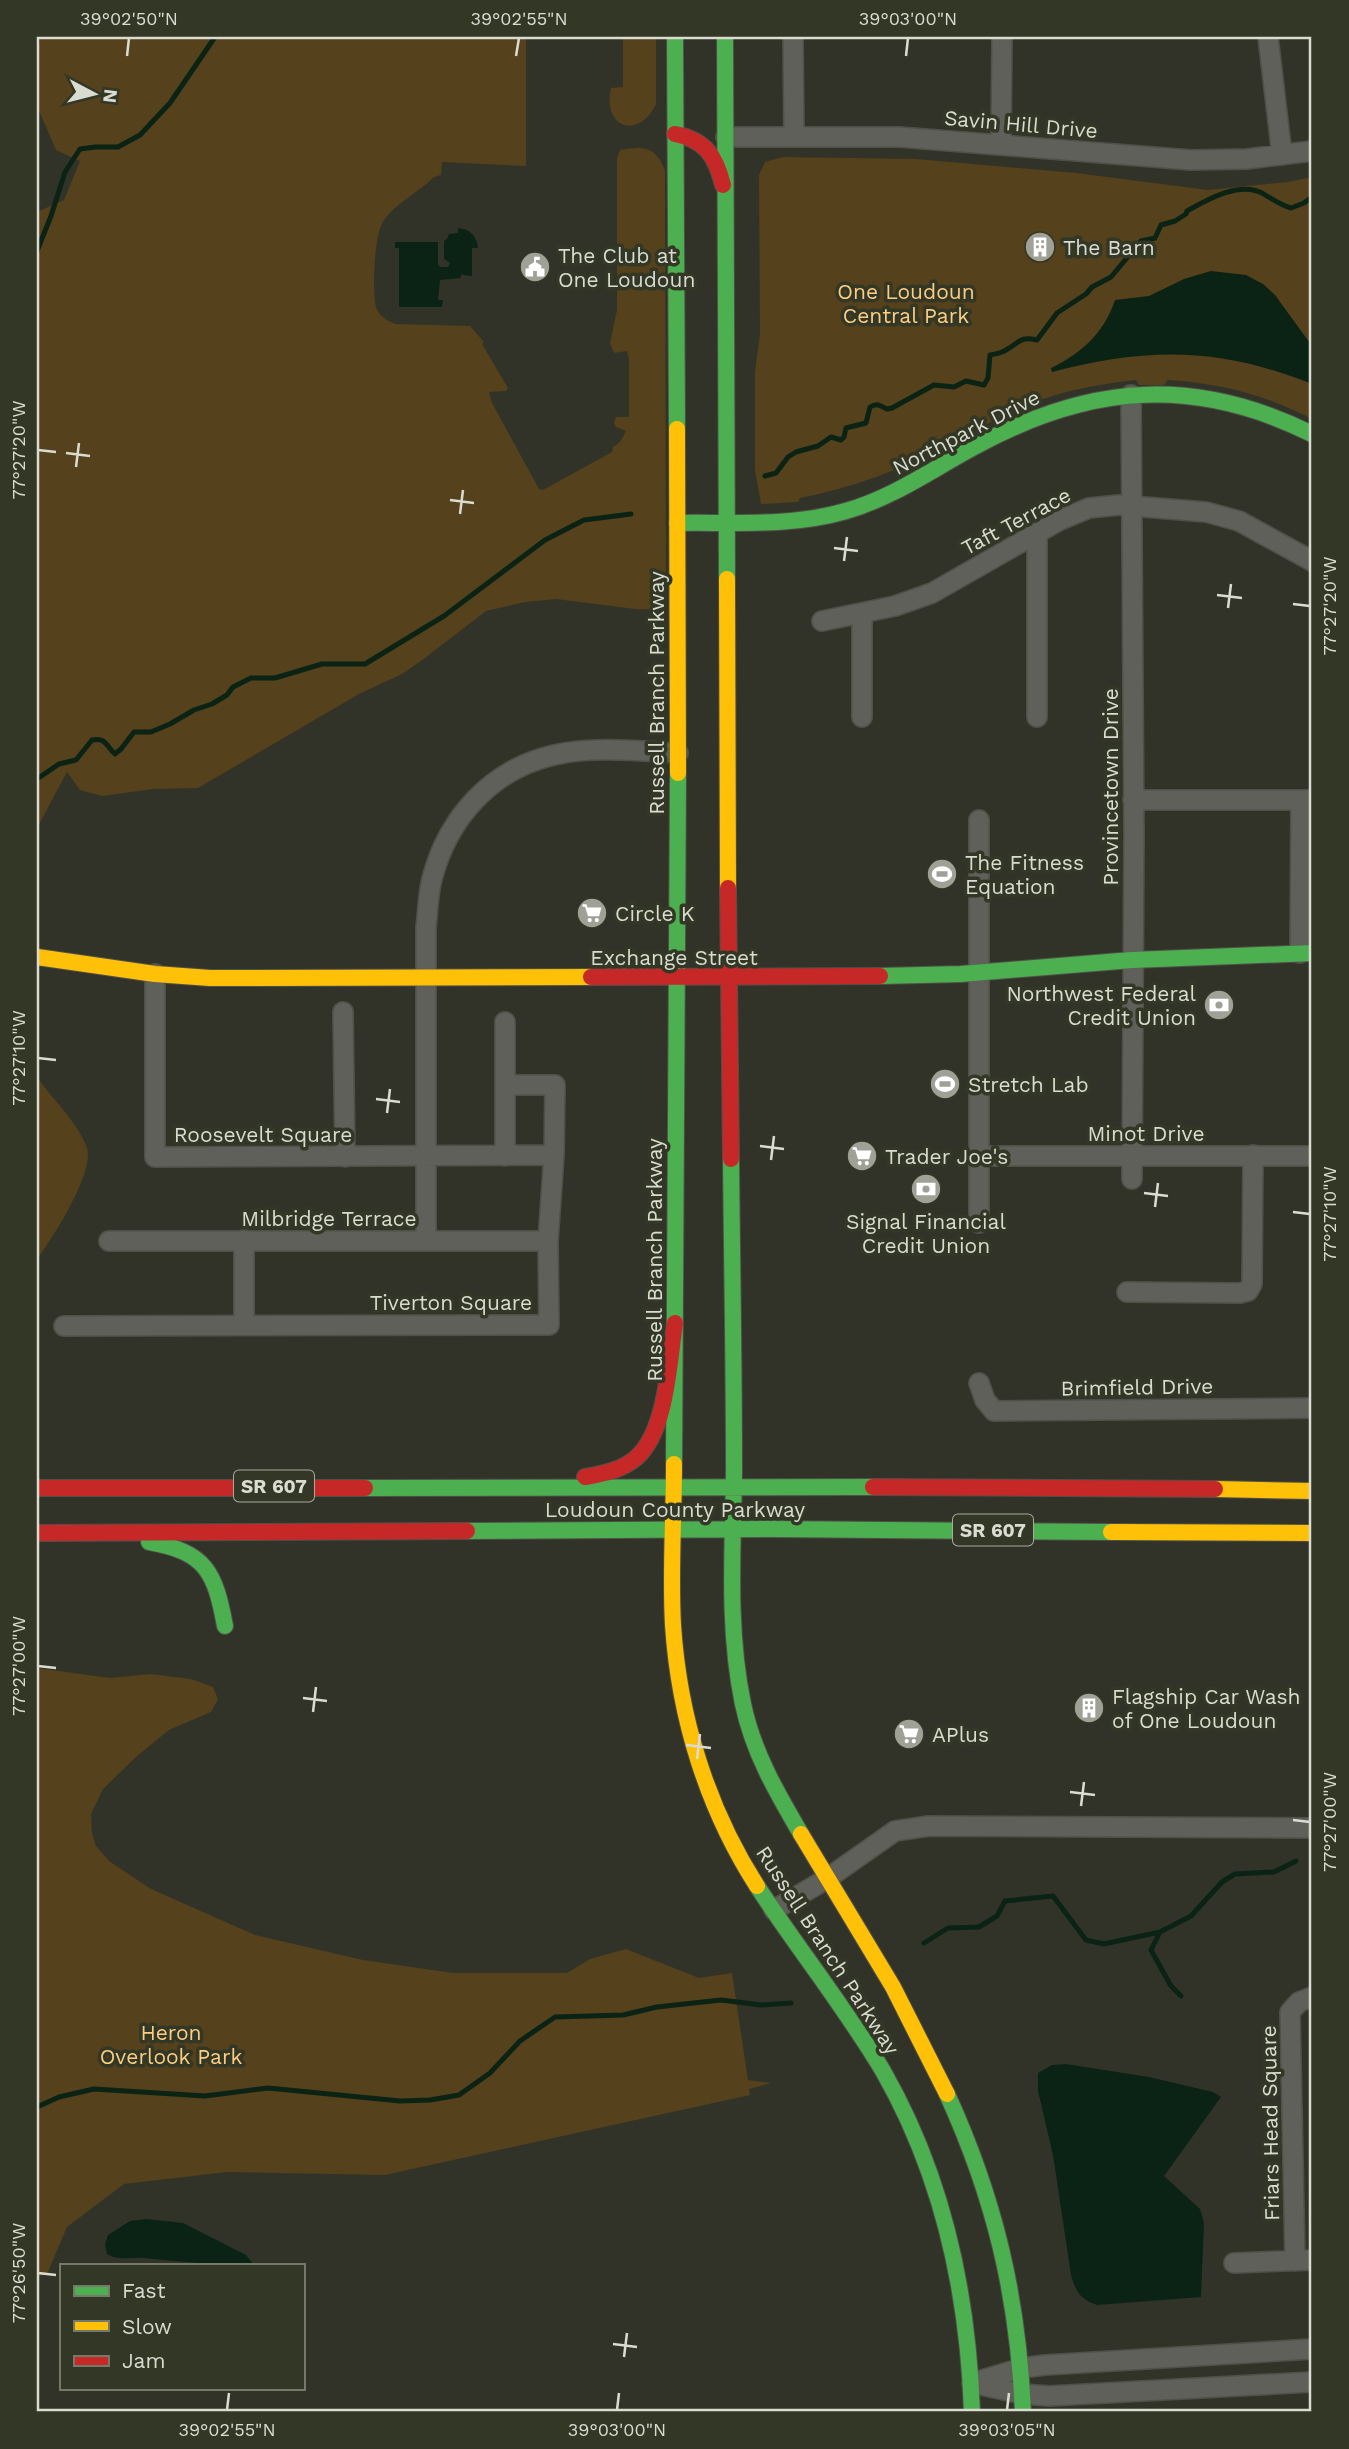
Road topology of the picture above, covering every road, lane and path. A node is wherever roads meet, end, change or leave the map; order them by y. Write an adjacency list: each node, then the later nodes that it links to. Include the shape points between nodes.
1 (675, 37): 6 (main road, Russell Branch Parkway)
2 (725, 37): 8 (main road, Russell Branch Parkway)
3 (793, 37): 7 (street)
4 (1002, 37): 9 (street)
5 (1268, 37): 11 (street)
6 (676, 134): 12 (main road, via 688,135 718,163); 17 (main road, Russell Branch Parkway)
7 (794, 136): 8 (street, Savin Hill Drive); 9 (street, Savin Hill Drive, via 898,137)
8 (726, 137): 12 (main road, Russell Branch Parkway)
9 (1000, 145): 11 (street, Savin Hill Drive, via 1191,160)
10 (1312, 151): 11 (street, Savin Hill Drive)
11 (1282, 155)
12 (726, 201): 16 (main road, Russell Branch Parkway)
13 (1131, 395): 14 (main road, Northpark Drive, via 1225,402); 15 (street, Provincetown Drive); 16 (main road, Northpark Drive, via 1050,411 965,451 909,486 844,512)
14 (1312, 434)
15 (1133, 506): 18 (street, Taft Terrace, via 1089,508); 19 (street, Taft Terrace, via 1221,515); 25 (street, Provincetown Drive)
16 (727, 522): 17 (main road, Northpark Drive); 35 (main road, Russell Branch Parkway)
17 (677, 523): 24 (main road, Russell Branch Parkway)
18 (1037, 535): 20 (street, Taft Terrace, via 932,593); 22 (street)
19 (1312, 561)
20 (862, 614): 21 (street, Taft Terrace); 23 (street)
21 (822, 621)
22 (1037, 717)
23 (862, 718)
24 (678, 753): 33 (street, via 555,755 512,769 490,785 458,821 440,853 429,897); 34 (main road, Russell Branch Parkway)
25 (1133, 800): 26 (street); 30 (street, Provincetown Drive)
26 (1307, 800): 28 (street)
27 (979, 820): 31 (street)
28 (1306, 953): 30 (main road, Exchange Street)
29 (37, 957): 32 (main road, Exchange Street)
30 (1132, 960): 31 (main road, Exchange Street); 44 (street, Provincetown Drive)
31 (979, 972): 35 (main road, Exchange Street); 43 (street)
32 (155, 974): 33 (main road, Exchange Street, via 249,979); 46 (street, Roosevelt Square, via 155,1157)
33 (426, 978): 34 (main road, Exchange Street); 41 (street)
34 (677, 978): 35 (main road, Exchange Street); 54 (main road, Russell Branch Parkway)
35 (727, 978): 63 (main road, Russell Branch Parkway)
36 (344, 1012): 46 (street)
37 (505, 1022): 38 (street)
38 (505, 1085): 39 (street, Tiverton Square, via 555,1085); 42 (street)
39 (554, 1155): 42 (street, Roosevelt Square); 52 (street, Tiverton Square)
40 (1253, 1155): 44 (street, Minot Drive); 45 (street, Minot Drive); 53 (street, via 1252,1284 1248,1291)
41 (426, 1156): 42 (street, Roosevelt Square); 46 (street, Roosevelt Square); 51 (street)
42 (505, 1156)
43 (980, 1156): 44 (street, Minot Drive); 48 (street)
44 (1132, 1156): 47 (street, Provincetown Drive)
45 (1312, 1156)
46 (345, 1157)
47 (1132, 1179)
48 (979, 1223)
49 (244, 1240): 50 (street, Milbridge Terrace); 51 (street, Milbridge Terrace); 56 (street)
50 (109, 1241)
51 (426, 1241): 52 (street, Milbridge Terrace)
52 (548, 1241): 56 (street, Tiverton Square, via 549,1325)
53 (1126, 1292)
54 (675, 1323): 60 (main road, via 661,1415 656,1433 641,1454 609,1473); 62 (main road, Russell Branch Parkway)
55 (64, 1325): 56 (street, Tiverton Square)
56 (244, 1325)
57 (979, 1382): 58 (street, Brimfield Drive, via 994,1411)
58 (1312, 1408)
59 (1312, 1478): 64 (main road)
60 (510, 1486): 61 (main road, Loudoun County Parkway / SR 607); 62 (main road, Loudoun County Parkway / SR 607)
61 (37, 1488)
62 (675, 1488): 63 (main road, Loudoun County Parkway / SR 607); 67 (main road, Russell Branch Parkway)
63 (733, 1488): 64 (main road, Loudoun County Parkway / SR 607); 66 (main road, Russell Branch Parkway)
64 (1269, 1490): 65 (main road, Loudoun County Parkway / SR 607)
65 (1312, 1491)
66 (733, 1529): 67 (main road, Loudoun County Parkway / SR 607); 70 (main road, Loudoun County Parkway / SR 607); 73 (main road, Russell Branch Parkway, via 733,1638 743,1705 767,1775)
67 (674, 1530): 68 (main road, Loudoun County Parkway / SR 607); 74 (main road, Russell Branch Parkway, via 675,1660 687,1723 720,1816 751,1878)
68 (110, 1532): 69 (main road, Loudoun County Parkway / SR 607); 71 (main road, via 181,1549 206,1566 218,1590)
69 (37, 1533)
70 (1312, 1533)
71 (225, 1626)
72 (1312, 1828): 73 (street, via 929,1826 895,1832)
73 (828, 1878): 74 (street); 80 (main road, Russell Branch Parkway, via 909,2016 977,2162 1006,2262)
74 (774, 1910): 82 (main road, Russell Branch Parkway, via 873,2054 915,2136 948,2236)
75 (1312, 1997): 76 (street, Friars Head Square, via 1290,2012)
76 (1304, 2260): 77 (street)
77 (1234, 2263)
78 (1312, 2349): 79 (street)
79 (1221, 2354): 80 (street); 83 (street)
80 (1022, 2368): 82 (street); 84 (main road, Russell Branch Parkway)
81 (1312, 2382): 83 (street)
82 (972, 2383): 84 (street); 85 (main road, Russell Branch Parkway)
83 (1222, 2387): 84 (street, via 1049,2396)
84 (1023, 2403)
85 (972, 2412)

